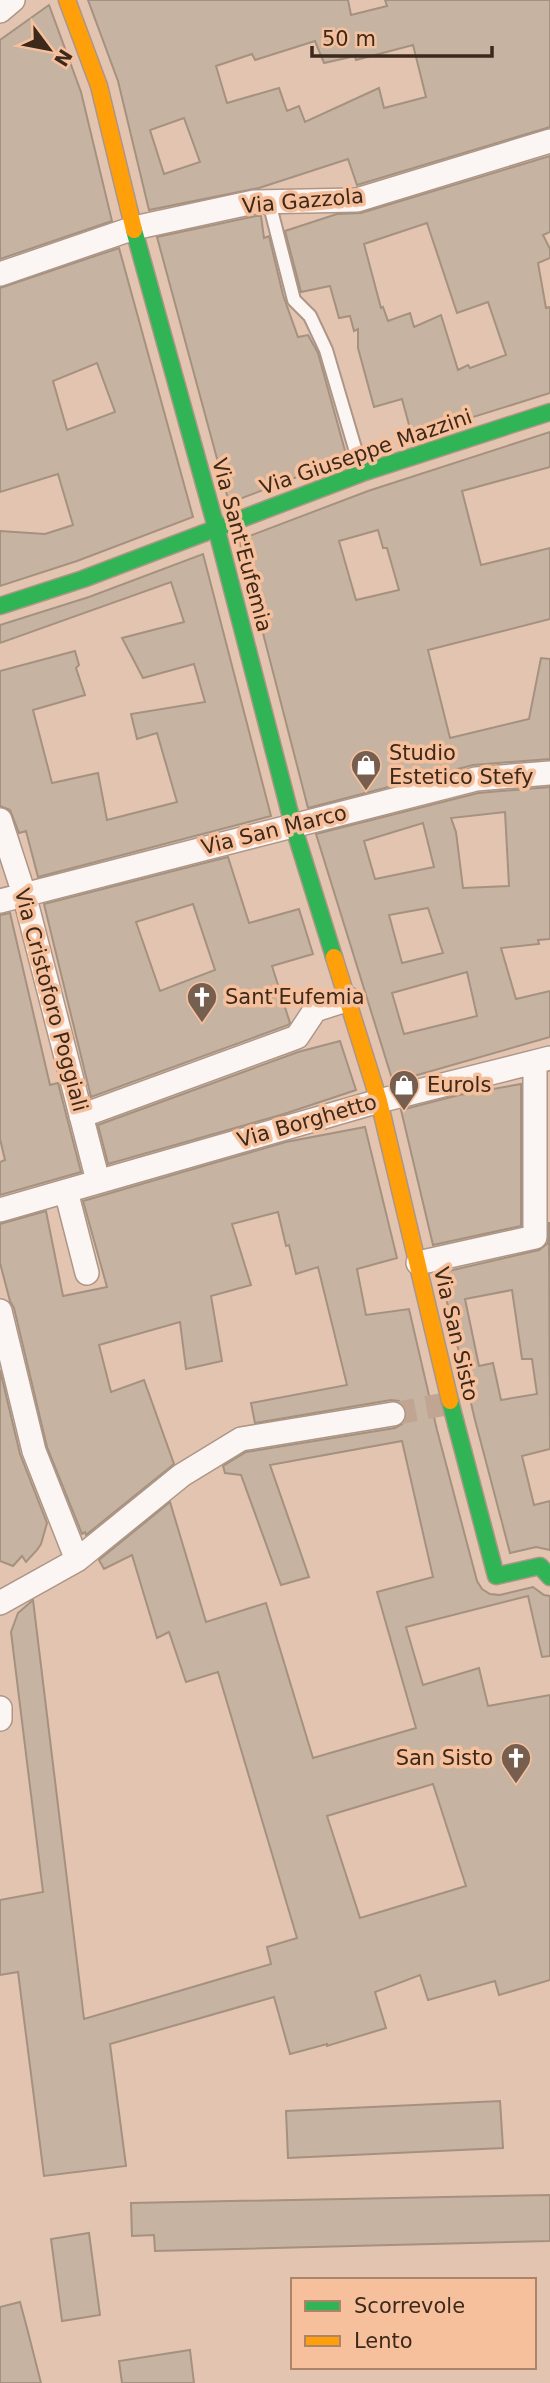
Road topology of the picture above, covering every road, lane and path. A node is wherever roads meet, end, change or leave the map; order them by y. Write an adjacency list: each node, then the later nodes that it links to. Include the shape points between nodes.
1 (13, 0): 3 (street)
2 (67, 0): 6 (street, Via Sant'Eufemia, via 99,86)
3 (0, 11)
4 (550, 141): 5 (street, Via Gazzola, via 357,200)
5 (269, 202): 6 (street, Via Gazzola); 9 (lane, via 294,300 310,316 326,350)
6 (134, 228): 7 (street, Via Gazzola); 10 (street, Via Sant'Eufemia)
7 (0, 274)
8 (550, 412): 9 (street, Via Giuseppe Mazzini)
9 (362, 473): 10 (street, Via Giuseppe Mazzini)
10 (216, 527): 11 (street, Via Giuseppe Mazzini); 14 (street, Via Sant'Eufemia)
11 (0, 606)
12 (550, 773): 14 (street, Via San Marco, via 476,779)
13 (0, 820): 15 (street, Via Cristoforo Poggiali)
14 (293, 825): 15 (street, Via San Marco); 17 (street, Via Sant'Eufemia)
15 (24, 894): 16 (street, Via San Marco); 20 (street, Via Cristoforo Poggiali)
16 (0, 901)
17 (349, 999): 19 (street, Via Sant'Eufemia); 20 (street, via 315,1010 297,1037)
18 (542, 1060): 19 (street, Via Borghetto); 24 (street, via 535,1237)
19 (379, 1101): 21 (street, Via Borghetto); 24 (street, Via San Sisto)
20 (82, 1116): 21 (street, Via Cristoforo Poggiali)
21 (98, 1181): 22 (street, Via Borghetto)
22 (66, 1191): 23 (street, Via Borghetto); 25 (street)
23 (0, 1210)
24 (418, 1263): 29 (street, Via San Sisto, via 496,1576 540,1566)
25 (87, 1273)
26 (0, 1311): 28 (street, via 34,1451)
27 (393, 1414): 28 (street, via 241,1439 182,1475)
28 (77, 1560): 30 (street)
29 (550, 1577)
30 (0, 1603)
31 (0, 1708): 32 (street)
32 (0, 1719)

